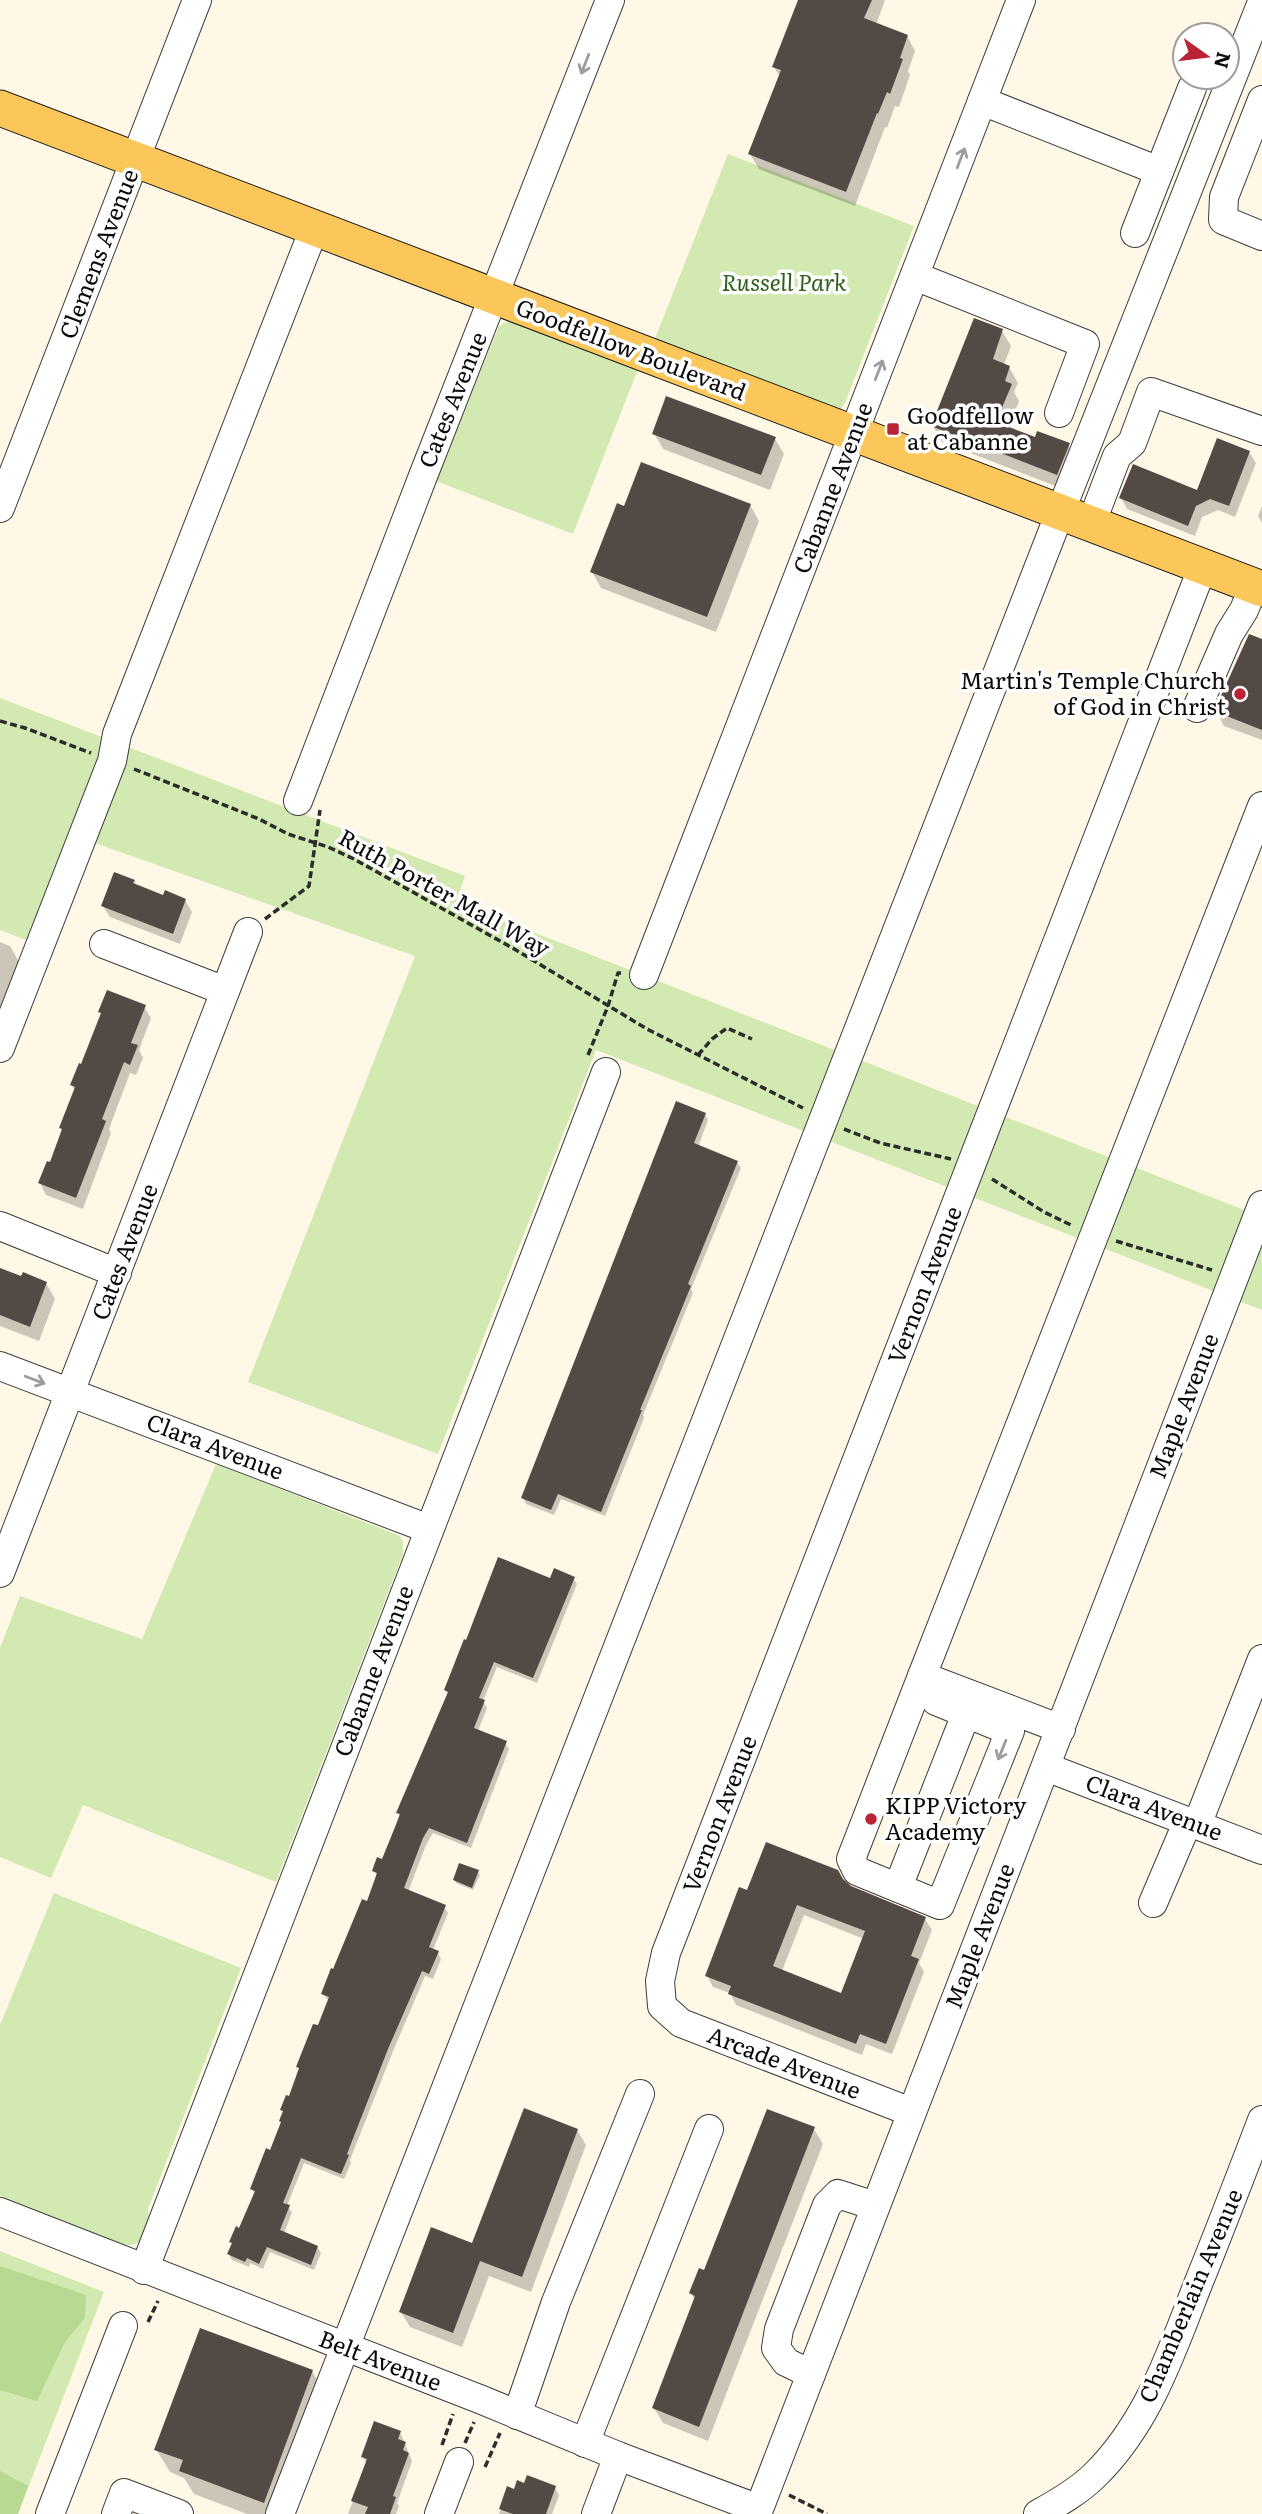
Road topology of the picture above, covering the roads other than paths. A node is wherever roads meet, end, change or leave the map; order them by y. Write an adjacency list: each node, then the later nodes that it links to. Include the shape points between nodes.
1 (197, 0): 9 (street, Clemens Avenue)
2 (610, 0): 15 (street, Cates Avenue, one-way to 15)
3 (1021, 0): 7 (street, Cabanne Avenue)
4 (1262, 2): 20 (street)
5 (1191, 91): 10 (street)
6 (1262, 100): 13 (street, via 1224,197 1223,220)
7 (982, 101): 10 (street); 14 (street, Cabanne Avenue, one-way to 7)
8 (0, 108): 9 (main road, Goodfellow Boulevard)
9 (135, 161): 11 (main road, Goodfellow Boulevard); 19 (street, Clemens Avenue)
10 (1159, 172): 12 (street)
11 (314, 229): 15 (main road, Goodfellow Boulevard); 30 (street)
12 (1135, 233)
13 (1262, 236)
14 (915, 276): 16 (street, via 1085,344); 18 (street, Cabanne Avenue, one-way to 14)
15 (494, 298): 18 (main road, Goodfellow Boulevard); 24 (street, Cates Avenue)
16 (1059, 413)
17 (1262, 431): 20 (street, via 1151,391 1132,443 1117,456)
18 (854, 434): 20 (main road, Goodfellow Boulevard); 28 (street, Cabanne Avenue)
19 (0, 508)
20 (1076, 518): 21 (main road, Goodfellow Boulevard); 57 (street)
21 (1203, 566): 22 (main road, Goodfellow Boulevard); 48 (street, Vernon Avenue, via 666,1953 660,1981)
22 (1258, 588): 23 (street, via 1229,634)
23 (1197, 708)
24 (298, 801)
25 (1262, 806): 40 (street)
26 (248, 932): 29 (street, Cates Avenue)
27 (104, 944): 29 (street)
28 (644, 975)
29 (225, 991): 34 (street, Cates Avenue)
30 (0, 1048)
31 (606, 1072): 37 (street, Cabanne Avenue)
32 (1262, 1205): 42 (street, Maple Avenue)
33 (0, 1226): 34 (street)
34 (117, 1273): 36 (street, Cates Avenue)
35 (0, 1366): 36 (street, Clara Avenue, one-way to 36)
36 (70, 1394): 37 (street, Clara Avenue); 38 (street, Cates Avenue)
37 (429, 1529): 55 (street, Cabanne Avenue)
38 (0, 1573)
39 (1262, 1659): 44 (street)
40 (918, 1684): 41 (street); 42 (street); 46 (street, via 851,1859 857,1871)
41 (966, 1714): 46 (street); 46 (street, one-way to 46, via 1010,1731 940,1905)
42 (1061, 1729): 43 (street, Maple Avenue)
43 (1046, 1767): 44 (street, Clara Avenue); 50 (street, Maple Avenue)
44 (1193, 1823): 45 (street, Clara Avenue); 47 (street)
45 (1262, 1850)
46 (898, 1887)
47 (1153, 1903)
48 (662, 2007): 50 (street, Arcade Avenue, via 681,2023)
49 (640, 2094): 59 (street)
50 (911, 2112): 53 (street, Maple Avenue)
51 (1262, 2120): 70 (street, Chamberlain Avenue, via 1149,2402 1124,2442 1094,2475)
52 (709, 2129): 60 (street)
53 (875, 2206): 58 (street, Maple Avenue); 58 (street, via 838,2194 827,2205 779,2329 776,2348 786,2362)
54 (0, 2212): 55 (street, Belt Avenue)
55 (144, 2270): 57 (street, Belt Avenue)
56 (135, 2324): 65 (street)
57 (345, 2348): 59 (street, Belt Avenue); 67 (street)
58 (811, 2374): 63 (street, Maple Avenue)
59 (509, 2424): 60 (street, Belt Avenue)
60 (586, 2443): 61 (street, Belt Avenue)
61 (618, 2456): 63 (street, Belt Avenue); 69 (street)
62 (462, 2457): 68 (street)
63 (764, 2497)
64 (175, 2513): 66 (street, via 124,2493)
65 (50, 2514)
66 (116, 2514)
67 (280, 2514)
68 (439, 2514)
69 (596, 2514)
70 (1038, 2514)

